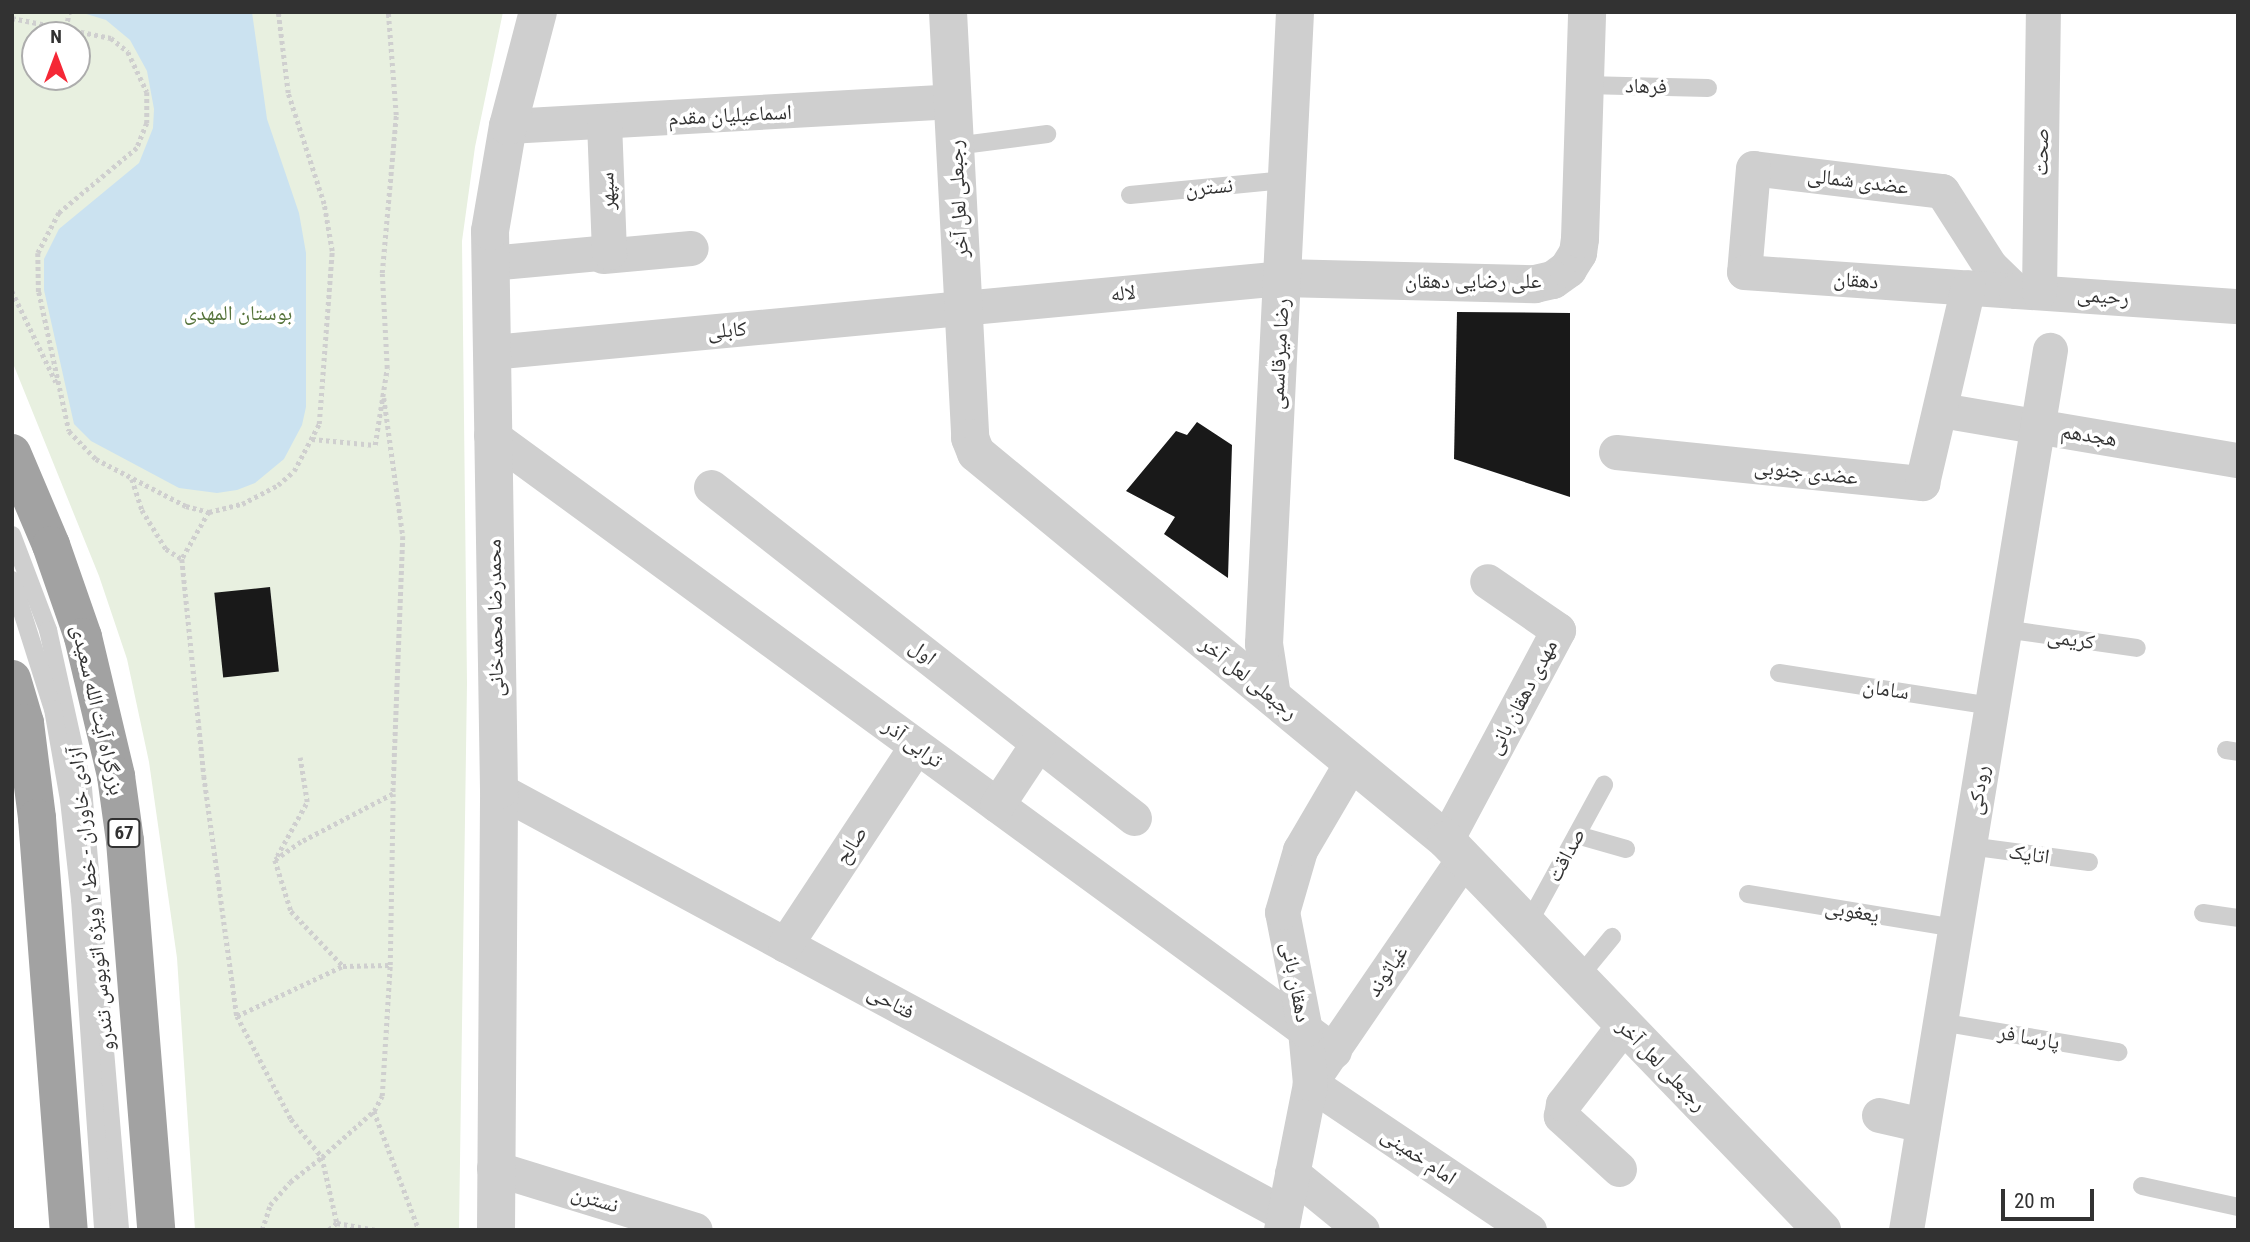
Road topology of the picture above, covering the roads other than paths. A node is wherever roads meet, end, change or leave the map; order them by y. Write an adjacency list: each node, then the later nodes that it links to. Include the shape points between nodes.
1 (538, 12): 10 (street, محمدرضا محمدخانی)
2 (948, 12): 8 (street, رجبعلی لعل آخر)
3 (1295, 12): 13 (street, رضا میرقاسمی)
4 (1587, 12): 6 (street, علی رضایی دهقان)
5 (2043, 12): 21 (street, صحت)
6 (1585, 85): 7 (lane, فرهاد); 19 (street, علی رضایی دهقان, via 1578,253 1568,269 1553,280 1535,284)
7 (1708, 88)
8 (953, 102): 9 (street, اسماعیلیان مقدم); 12 (street, رجبعلی لعل آخر)
9 (604, 123): 10 (street, اسماعیلیان مقدم); 16 (street, سپهر, via 609,243)
10 (508, 126): 17 (street, محمدرضا محمدخانی, via 490,230)
11 (1046, 134): 12 (lane)
12 (955, 146): 23 (street, رجبعلی لعل آخر)
13 (1287, 180): 14 (lane, نسترن); 19 (street, رضا میرقاسمی)
14 (1130, 195)
15 (691, 248): 16 (street)
16 (603, 256): 17 (street)
17 (489, 263): 25 (street, محمدرضا محمدخانی)
18 (1744, 272): 20 (street, دهقان); 21 (street, عضدی شمالی, via 1753,168 1942,191 1990,266)
19 (1283, 278): 23 (street, لاله); 40 (street, رضا میرقاسمی, via 1264,644)
20 (1968, 287): 21 (street, رحیمی); 26 (street)
21 (2028, 291): 22 (street, رحیمی)
22 (2238, 306)
23 (964, 308): 25 (street, کابلی); 40 (street, رجبعلی لعل آخر, via 971,438 976,453)
24 (2050, 350): 27 (street, رودکی)
25 (491, 352): 28 (street, محمدرضا محمدخانی)
26 (1941, 410): 27 (street, هجدهم); 29 (street, عضدی جنوبی, via 1922,484)
27 (2037, 426): 31 (street, هجدهم); 36 (street, رودکی)
28 (491, 435): 43 (street, ترابی آذر); 46 (street, محمدرضا محمدخانی)
29 (1616, 452)
30 (12, 453): 80 (highway, بزرگراه آیت الله سعیدی / 67, via 83,637 116,776)
31 (2238, 460)
32 (711, 487): 42 (street, اول)
33 (12, 535): 79 (lane, آزادی خاوران - خط ۲ ویژه اتوبوس تندرو, via 47,630 83,788)
34 (12, 580): 78 (lane, آزادی خاوران - خط ۲ ویژه اتوبوس تندرو, via 53,709 69,800)
35 (1487, 581): 51 (street, مهدی دهقان بانی, via 1558,630)
36 (2004, 629): 37 (lane, کریمی); 41 (street, رودکی)
37 (2137, 648)
38 (1779, 673): 41 (lane, سامان)
39 (12, 679): 77 (highway, via 25,723 37,818)
40 (1272, 696): 44 (street, رجبعلی لعل آخر)
41 (1992, 706): 50 (street, رودکی)
42 (1038, 743): 47 (street); 48 (street, اول)
43 (916, 746): 47 (street, ترابی آذر); 60 (street, صالح)
44 (1351, 763): 51 (street, رجبعلی لعل آخر); 64 (street, دهقان بانی, via 1300,850 1283,912)
45 (1604, 785): 49 (lane, صداقت)
46 (499, 790): 60 (street, فتاحی); 70 (street, محمدرضا محمدخانی)
47 (997, 805): 64 (street, ترابی آذر)
48 (1134, 818)
49 (1577, 835): 52 (lane); 57 (lane, صداقت)
50 (1969, 846): 53 (lane, اتایک); 58 (street, رودکی)
51 (1455, 849): 57 (street, رجبعلی لعل آخر); 65 (street, غیاثوند)
52 (1626, 849)
53 (2089, 862)
54 (1748, 894): 58 (lane, یعغوبی)
55 (2203, 913): 56 (lane)
56 (2238, 918)
57 (1527, 926): 61 (street, رجبعلی لعل آخر)
58 (1956, 928): 62 (street, رودکی)
59 (1612, 937): 61 (lane)
60 (785, 945): 75 (street, فتاحی)
61 (1579, 977): 63 (street, رجبعلی لعل آخر)
62 (1940, 1022): 66 (lane, پارسا فر); 69 (street, رودکی)
63 (1624, 1025): 71 (street, via 1563,1104 1561,1116); 85 (street, رجبعلی لعل آخر)
64 (1305, 1030): 65 (street, ترابی آذر); 67 (street, دهقان بانی)
65 (1334, 1051): 67 (street, غیاثوند)
66 (2118, 1052)
67 (1310, 1083): 72 (street, دهقان بانی); 84 (street, امام خمینی)
68 (1880, 1115): 69 (street)
69 (1923, 1125): 86 (street, رودکی)
70 (494, 1168): 76 (street, نسترن); 81 (street, محمدرضا محمدخانی)
71 (1619, 1169)
72 (1292, 1173): 75 (street, دهقان بانی); 83 (street)
73 (2142, 1186): 74 (lane)
74 (2238, 1206)
75 (1283, 1222)
76 (655, 1224): 82 (street, نسترن)
77 (69, 1230)
78 (103, 1230)
79 (120, 1230)
80 (156, 1230)
81 (496, 1230)
82 (695, 1230)
83 (1362, 1230)
84 (1529, 1230)
85 (1822, 1230)
86 (1906, 1230)

